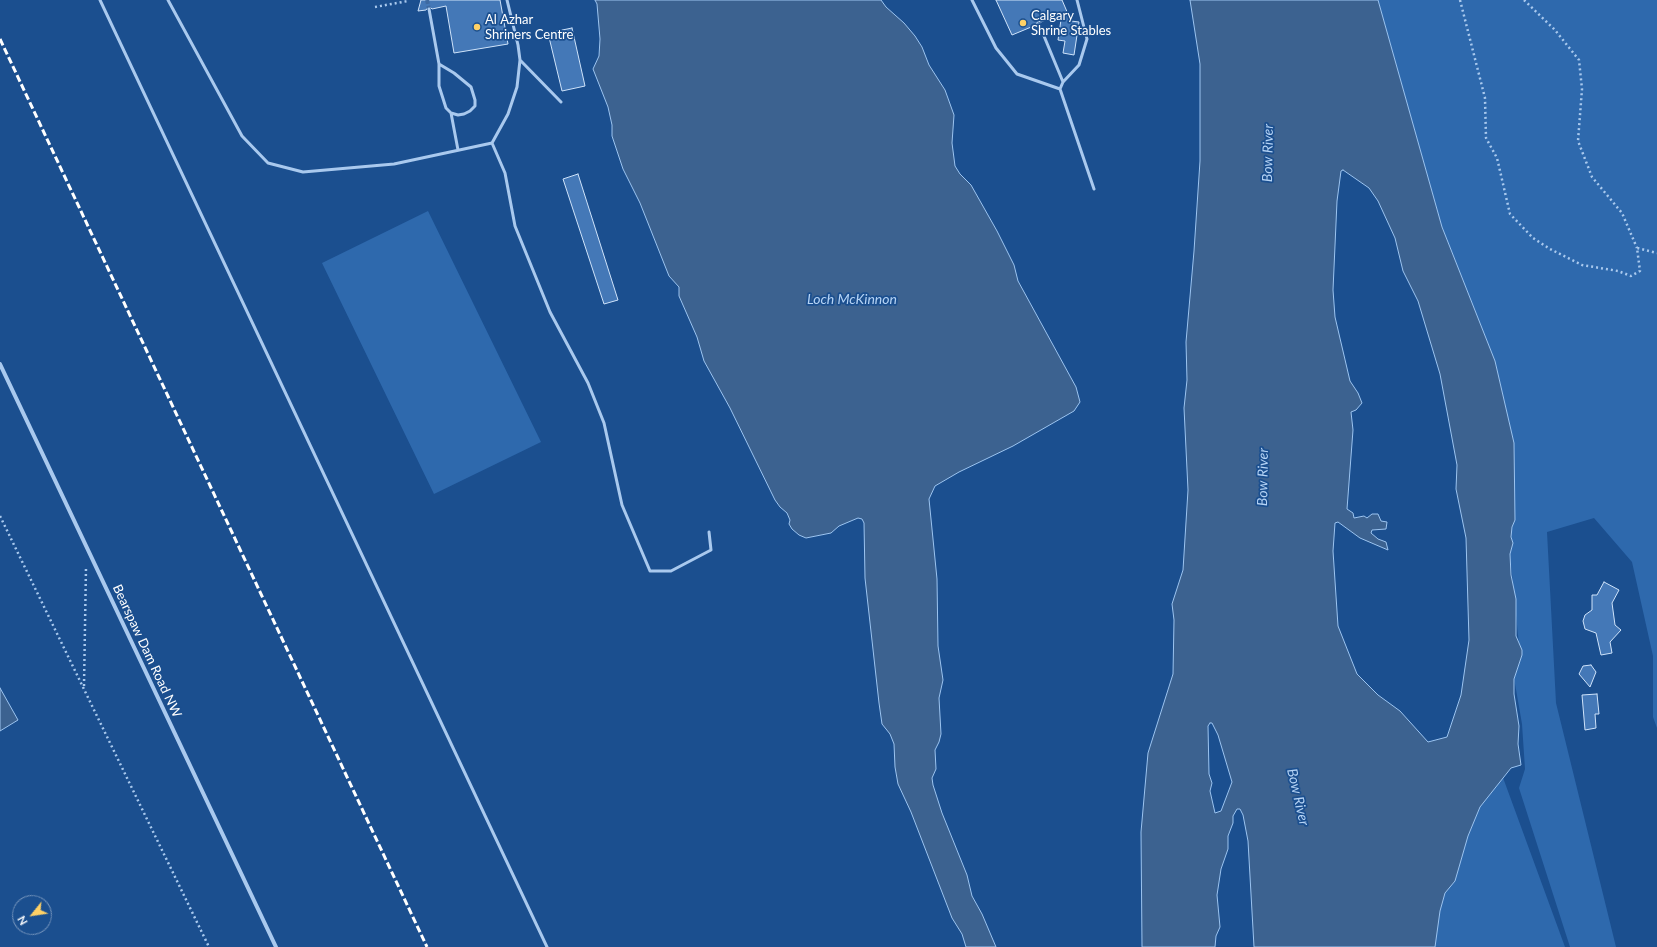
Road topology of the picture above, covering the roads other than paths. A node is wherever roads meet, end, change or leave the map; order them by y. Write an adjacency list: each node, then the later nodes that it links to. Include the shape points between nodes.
1 (100, 0): 20 (lane)
2 (168, 0): 15 (lane, via 242,136 268,163 303,172 394,164)
3 (507, 0): 8 (lane)
4 (972, 0): 11 (lane, via 996,48 1017,74)
5 (1077, 0): 10 (lane, via 1087,39 1079,65)
6 (429, 9): 9 (lane)
7 (1039, 24): 10 (lane)
8 (520, 60): 12 (lane); 14 (lane, via 517,87 508,114)
9 (439, 64): 13 (lane, via 442,101); 13 (lane, via 465,81 474,93 475,106 470,111 464,114)
10 (1063, 82): 11 (lane)
11 (1060, 89): 16 (lane)
12 (561, 102)
13 (450, 113): 15 (lane)
14 (492, 143): 15 (lane); 18 (lane, via 505,173 515,226 550,312 588,383 604,423 622,505 650,571 671,571 711,550)
15 (458, 150)
16 (1094, 189)
17 (0, 364): 19 (street, Bearspaw Dam Road NW)
18 (709, 532)
19 (276, 947)
20 (547, 947)

